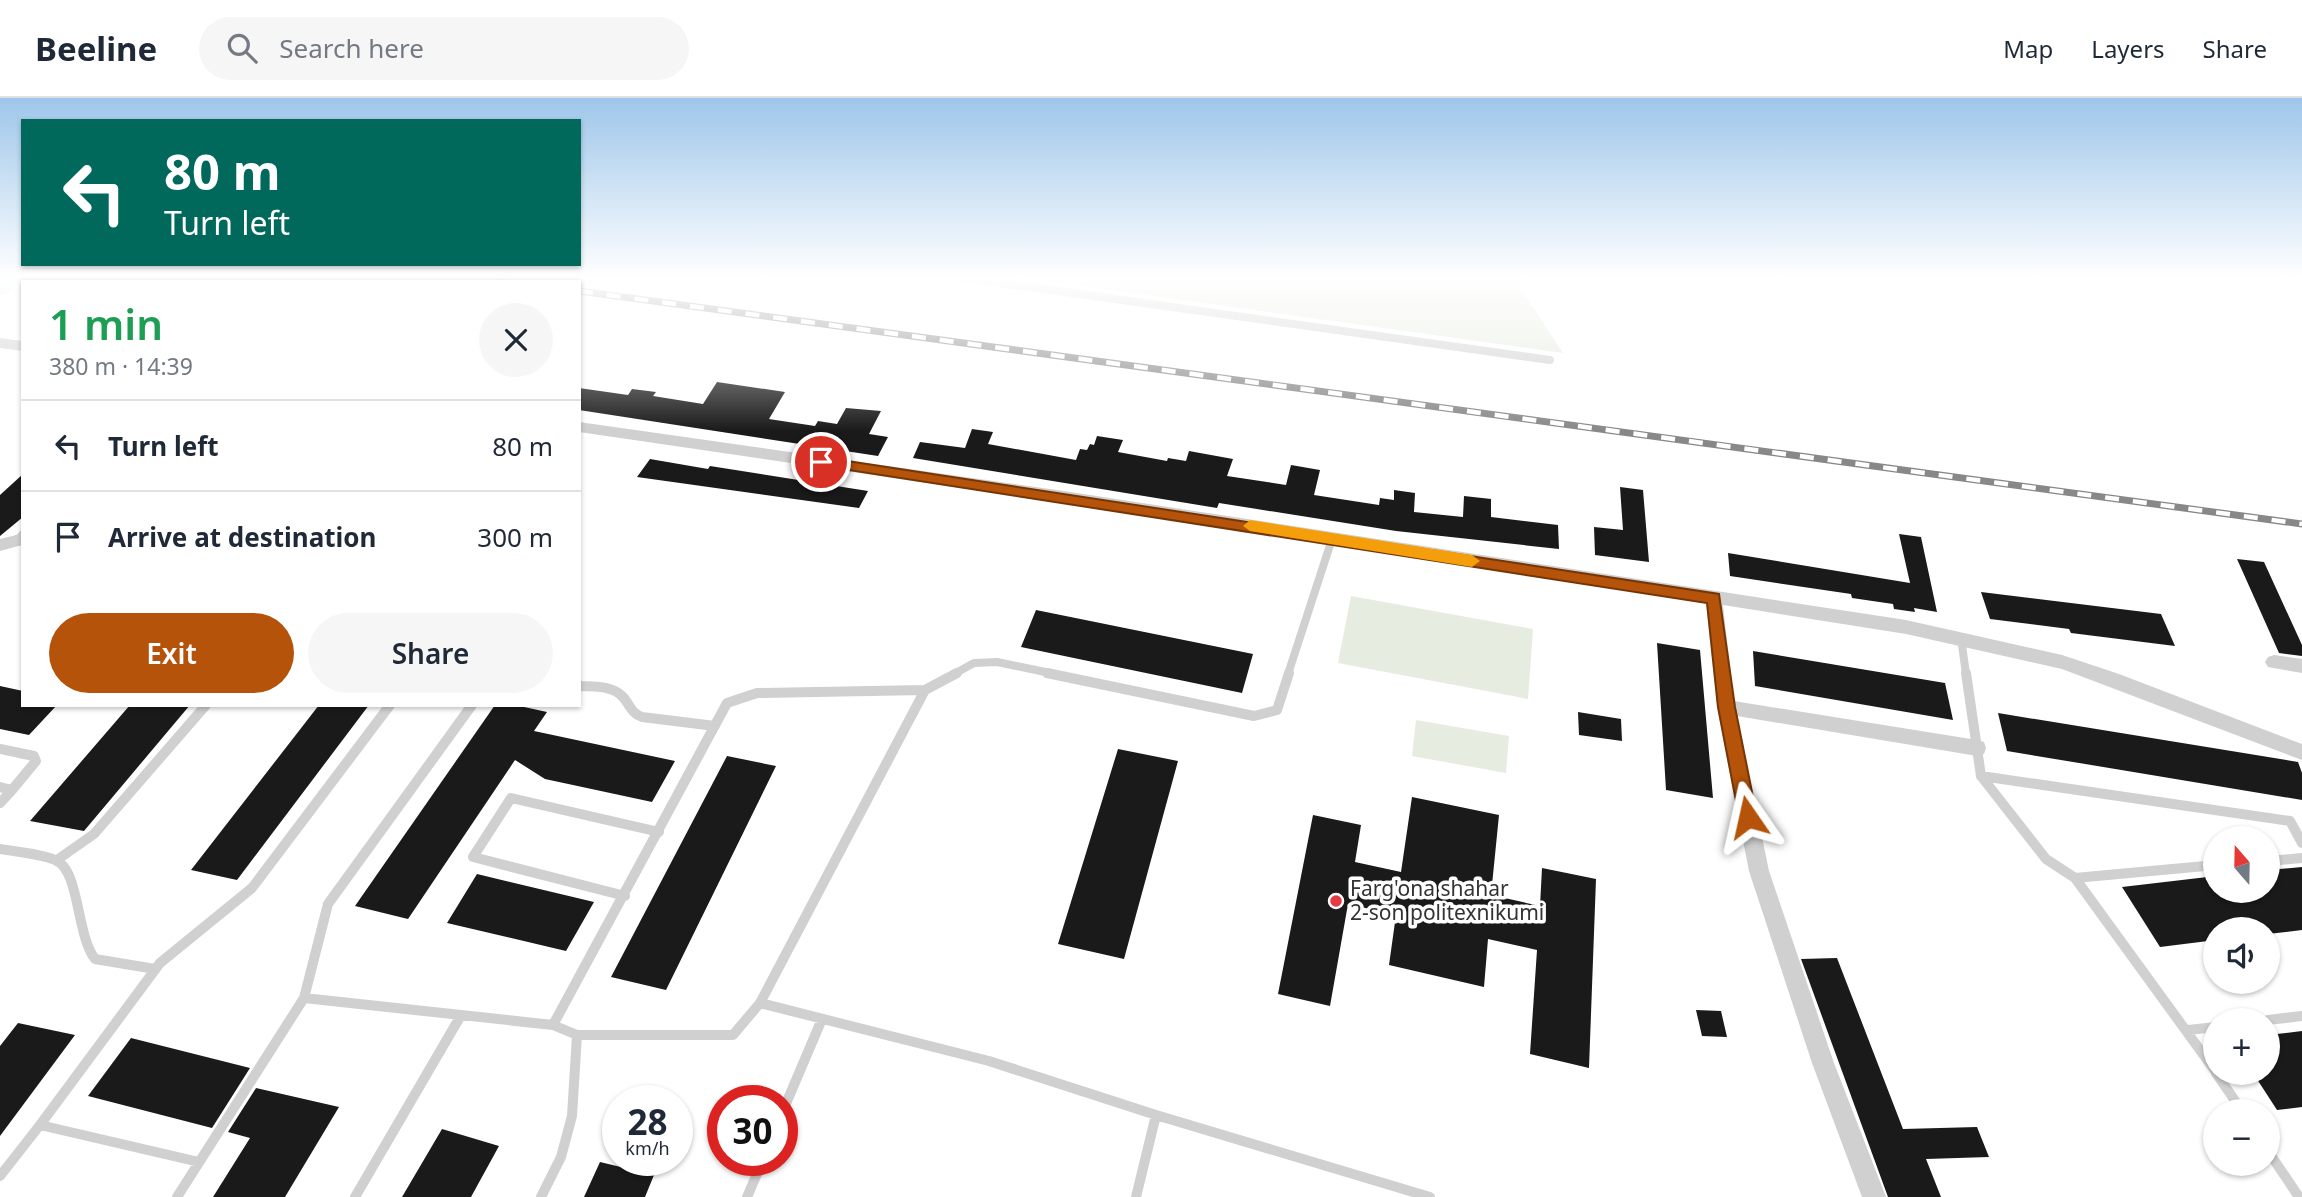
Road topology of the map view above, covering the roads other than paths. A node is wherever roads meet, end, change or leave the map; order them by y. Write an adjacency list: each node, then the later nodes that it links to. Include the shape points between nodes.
1 (1324, 328): 4 (lane)
2 (0, 343): 3 (street)
3 (21, 346)
4 (1550, 360)
5 (581, 427): 6 (street)
6 (1332, 538): 7 (street); 12 (lane, via 1277,710 1254,716 997,662 974,663)
7 (1714, 598): 8 (street); 16 (street)
8 (1961, 638): 18 (lane); 20 (street, via 2113,679)
9 (2274, 662): 10 (street)
10 (2302, 666)
11 (581, 686): 17 (lane, via 617,689 632,713 642,717)
12 (925, 690): 17 (lane, via 757,693 727,703); 36 (lane)
13 (204, 707): 29 (lane, via 94,834)
14 (388, 707): 34 (lane, via 252,888)
15 (471, 707): 35 (lane, via 328,904)
16 (1726, 707): 18 (street); 59 (street, via 1759,872)
17 (716, 726): 25 (lane)
18 (1977, 748): 21 (lane)
19 (0, 749): 23 (lane, via 36,761)
20 (2302, 752)
21 (1981, 776): 26 (lane, via 2290,821); 32 (lane, via 2046,859)
22 (0, 787): 23 (lane)
23 (12, 790): 24 (lane)
24 (0, 803)
25 (659, 832): 33 (lane); 33 (lane, via 511,798 473,857)
26 (2302, 843)
27 (0, 849): 29 (lane)
28 (2302, 858): 30 (lane)
29 (57, 860): 34 (lane, via 70,874 86,948 95,959)
30 (2280, 860)
31 (2203, 866): 32 (lane)
32 (2075, 878): 43 (lane)
33 (625, 896): 41 (lane)
34 (155, 969): 48 (lane)
35 (304, 998): 38 (lane); 49 (lane)
36 (760, 1003): 39 (lane); 44 (lane, via 733,1035)
37 (2302, 1016): 40 (lane)
38 (460, 1017): 41 (lane); 54 (lane)
39 (822, 1018): 46 (lane); 47 (lane, via 989,1061)
40 (2280, 1019)
41 (553, 1026): 44 (lane)
42 (2203, 1028): 43 (lane)
43 (2188, 1030): 45 (lane)
44 (578, 1035): 55 (lane, via 572,1116 561,1157)
45 (2203, 1052)
46 (794, 1085)
47 (1156, 1115): 57 (lane); 58 (lane)
48 (40, 1125): 49 (lane); 51 (lane)
49 (199, 1163): 53 (lane)
50 (2280, 1169): 60 (lane)
51 (0, 1176)
52 (756, 1176): 56 (lane)
53 (177, 1197)
54 (355, 1197)
55 (541, 1197)
56 (747, 1197)
57 (1136, 1197)
58 (1430, 1197)
59 (1874, 1197)
60 (2299, 1197)

